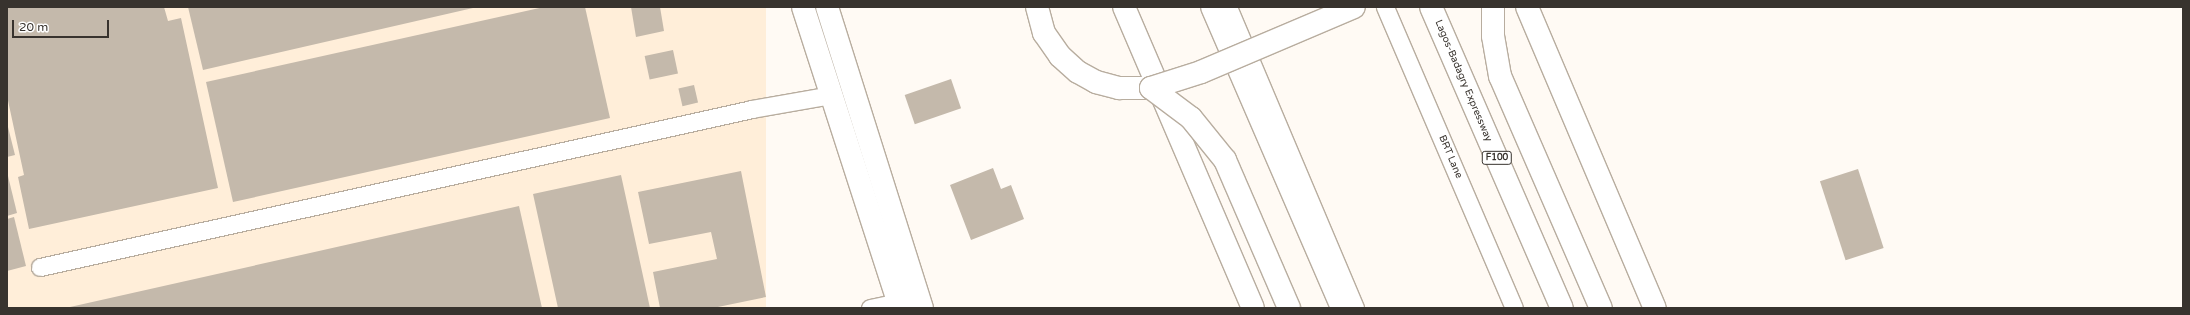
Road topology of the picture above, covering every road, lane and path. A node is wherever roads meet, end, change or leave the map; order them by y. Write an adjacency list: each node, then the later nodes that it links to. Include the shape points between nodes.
1 (803, 7): 13 (main road)
2 (827, 7): 17 (main road)
3 (1037, 7): 12 (main road, via 1044,33 1060,56 1078,72 1096,82 1119,88)
4 (1124, 7): 18 (main road)
5 (1212, 7): 20 (main road)
6 (1228, 7): 21 (lane)
7 (1354, 7): 12 (main road, bridge, via 1201,72)
8 (1385, 7): 22 (lane, BRT Lane)
9 (1431, 7): 23 (main road, Lagos-Badagry Expressway / F100)
10 (1494, 7): 24 (main road, via 1493,36 1500,76)
11 (1527, 7): 25 (main road)
12 (1151, 88): 19 (main road, bridge, via 1191,118 1225,160)
13 (831, 95): 14 (lane, via 752,109); 15 (main road)
14 (40, 267)
15 (899, 305): 16 (lane)
16 (870, 308)
17 (922, 308)
18 (1253, 308)
19 (1289, 308)
20 (1342, 308)
21 (1354, 308)
22 (1514, 308)
23 (1562, 308)
24 (1601, 308)
25 (1655, 308)

